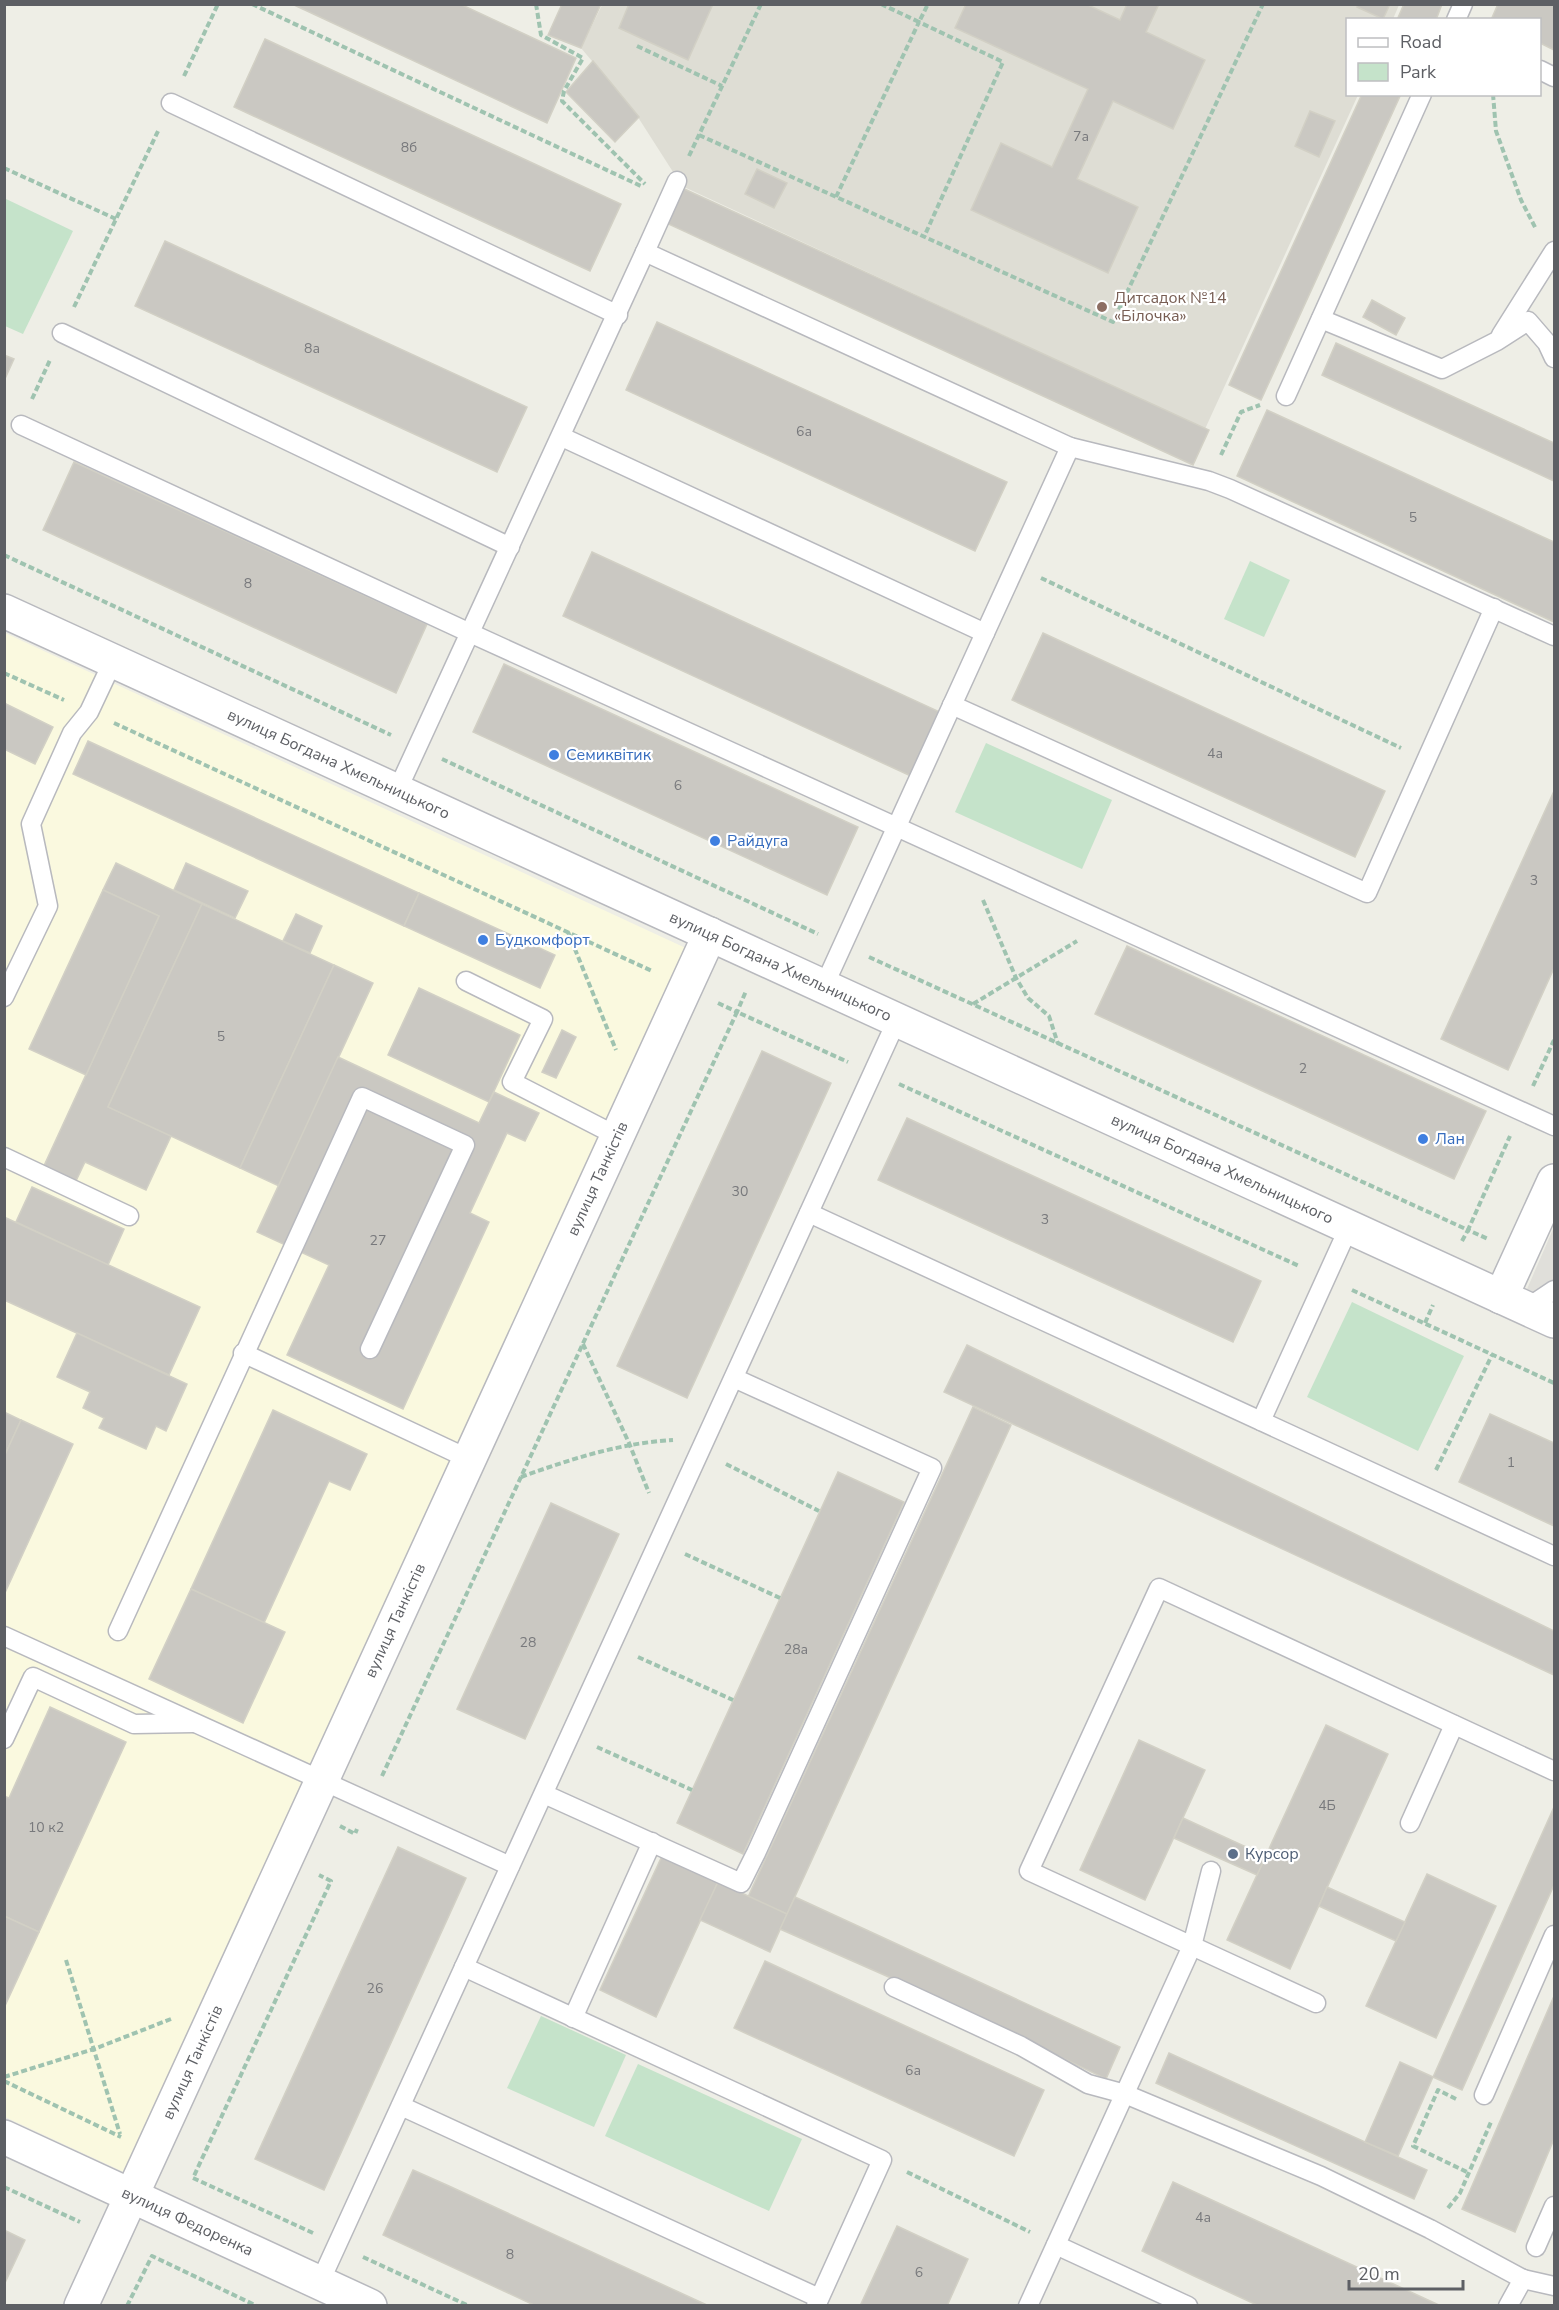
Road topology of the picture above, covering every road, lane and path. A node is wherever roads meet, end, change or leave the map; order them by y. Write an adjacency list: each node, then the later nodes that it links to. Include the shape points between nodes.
1 (218, 4): 15 (path)
2 (252, 4): 3 (path, via 652,191 562,101 584,58 541,35)
3 (536, 4)
4 (761, 4): 12 (path)
5 (881, 4): 10 (path)
6 (928, 4): 10 (path)
7 (1263, 4): 21 (path, via 1113,322)
8 (1463, 4): 9 (lane)
9 (1457, 18)
10 (919, 22): 19 (path); 21 (path, via 1003,62)
11 (636, 46): 12 (path)
12 (722, 86): 16 (path)
13 (1421, 96): 25 (lane)
14 (1493, 96): 23 (path, via 1496,131 1507,165 1521,200)
15 (171, 103): 20 (path); 24 (lane)
16 (699, 135): 18 (path); 19 (path)
17 (4, 168): 20 (path)
18 (677, 181): 22 (lane)
19 (836, 197): 21 (path)
20 (116, 219): 26 (path)
21 (924, 237)
22 (645, 252): 24 (lane); 32 (lane)
23 (1553, 253): 27 (lane)
24 (618, 315): 31 (lane)
25 (1321, 319): 27 (lane, via 1442,369); 29 (lane)
26 (62, 333): 30 (path); 34 (lane)
27 (1497, 341): 28 (lane, via 1528,321)
28 (1554, 358)
29 (1286, 396): 33 (path, via 1241,412)
30 (21, 424): 40 (lane)
31 (562, 437): 34 (lane); 41 (lane)
32 (1070, 447): 33 (lane); 36 (lane)
33 (1209, 481): 38 (lane)
34 (510, 547): 40 (lane)
35 (4, 555): 37 (path)
36 (1016, 566): 41 (lane); 45 (path)
37 (31, 567)
38 (1494, 608): 42 (lane); 45 (lane)
39 (4, 611): 43 (street, вулиця Богдана Хмельницького)
40 (470, 633): 46 (lane); 47 (lane)
41 (985, 633): 44 (lane)
42 (1554, 636)
43 (113, 661): 46 (street, вулиця Богдана Хмельницького); 55 (lane, via 89,712 72,733 31,824 48,906)
44 (952, 705): 45 (lane, via 1367,893); 47 (lane)
45 (1426, 760)
46 (397, 791): 51 (street, вулиця Богдана Хмельницького)
47 (898, 828): 49 (lane); 54 (lane)
48 (978, 893): 52 (path)
49 (1107, 923): 52 (path); 60 (lane)
50 (568, 932): 59 (path)
51 (710, 934): 54 (street, вулиця Богдана Хмельницького); 61 (street, вулиця Танкістів)
52 (1016, 978): 56 (path); 58 (path, via 1028,998 1049,1016)
53 (466, 981): 61 (lane, via 543,1019 512,1082)
54 (824, 986): 57 (street, вулиця Богдана Хмельницького)
55 (4, 997)
56 (972, 1004)
57 (897, 1020): 64 (lane); 66 (street, вулиця Богдана Хмельницького)
58 (1058, 1044)
59 (617, 1051)
60 (1554, 1126)
61 (617, 1136): 77 (street, вулиця Танкістів)
62 (4, 1157): 65 (lane)
63 (1554, 1181): 68 (street)
64 (809, 1213): 73 (lane); 74 (lane)
65 (129, 1216)
66 (1349, 1227): 68 (street, вулиця Богдана Хмельницького); 74 (lane)
67 (1554, 1290): 68 (lane)
68 (1528, 1309)
69 (583, 1343): 75 (path)
70 (370, 1349): 71 (lane, via 465,1144 362,1097)
71 (243, 1353): 77 (lane); 84 (lane)
72 (1492, 1354): 79 (path)
73 (734, 1378): 76 (lane); 97 (lane, via 932,1468 741,1883)
74 (1261, 1421): 79 (lane)
75 (629, 1443): 76 (path); 78 (path); 81 (path)
76 (703, 1445): 80 (path); 81 (lane)
77 (469, 1459): 93 (street, вулиця Танкістів)
78 (520, 1478)
79 (1424, 1495): 82 (lane)
80 (819, 1511)
81 (661, 1536): 83 (path); 86 (lane)
82 (1554, 1556)
83 (780, 1598)
84 (118, 1631)
85 (4, 1636): 88 (lane)
86 (611, 1644): 87 (path); 90 (lane)
87 (733, 1700)
88 (198, 1723): 91 (lane, via 134,1724 33,1677); 93 (lane)
89 (1454, 1725): 92 (lane); 96 (lane); 101 (lane, via 1159,1588 1029,1871)
90 (570, 1736): 94 (path); 95 (lane)
91 (4, 1739)
92 (1554, 1771)
93 (323, 1779): 98 (lane); 118 (street, вулиця Танкістів)
94 (692, 1790)
95 (543, 1794): 97 (lane); 98 (lane)
96 (1410, 1823)
97 (652, 1842): 107 (lane)
98 (510, 1866): 103 (lane)
99 (1211, 1871): 101 (lane)
100 (1554, 1935): 111 (lane)
101 (1192, 1946): 105 (lane); 110 (lane)
102 (66, 1960): 108 (path)
103 (464, 1967): 107 (lane); 112 (lane)
104 (894, 1987): 110 (lane, via 1021,2046 1088,2084)
105 (1316, 2003)
106 (175, 2018): 108 (path)
107 (573, 2018): 114 (lane)
108 (94, 2049): 109 (path); 116 (path, via 121,2137)
109 (4, 2076)
110 (1125, 2094): 121 (lane, via 1321,2176); 123 (lane)
111 (1484, 2095): 115 (path, via 1493,2116); 115 (path, via 1463,2102 1438,2090 1413,2146)
112 (401, 2106): 126 (lane); 128 (lane)
113 (4, 2137): 116 (street, вулиця Федоренка)
114 (882, 2160): 123 (path); 128 (lane)
115 (1469, 2173): 121 (path, via 1460,2193)
116 (100, 2181): 118 (street, вулиця Федоренка); 120 (path)
117 (4, 2187): 120 (path)
118 (132, 2195): 126 (street, вулиця Федоренка); 129 (street, вулиця Танкістів)
119 (1554, 2206): 124 (lane)
120 (81, 2222): 122 (path)
121 (1430, 2229): 125 (lane)
122 (76, 2233)
123 (1056, 2245): 133 (lane); 134 (lane)
124 (1536, 2247)
125 (1523, 2279): 127 (lane); 135 (lane)
126 (320, 2282): 132 (street, вулиця Федоренка)
127 (1554, 2286)
128 (817, 2302)
129 (81, 2306)
130 (128, 2306): 131 (path, via 152,2256)
131 (257, 2306)
132 (370, 2306)
133 (1028, 2306)
134 (1188, 2306)
135 (1508, 2306)

